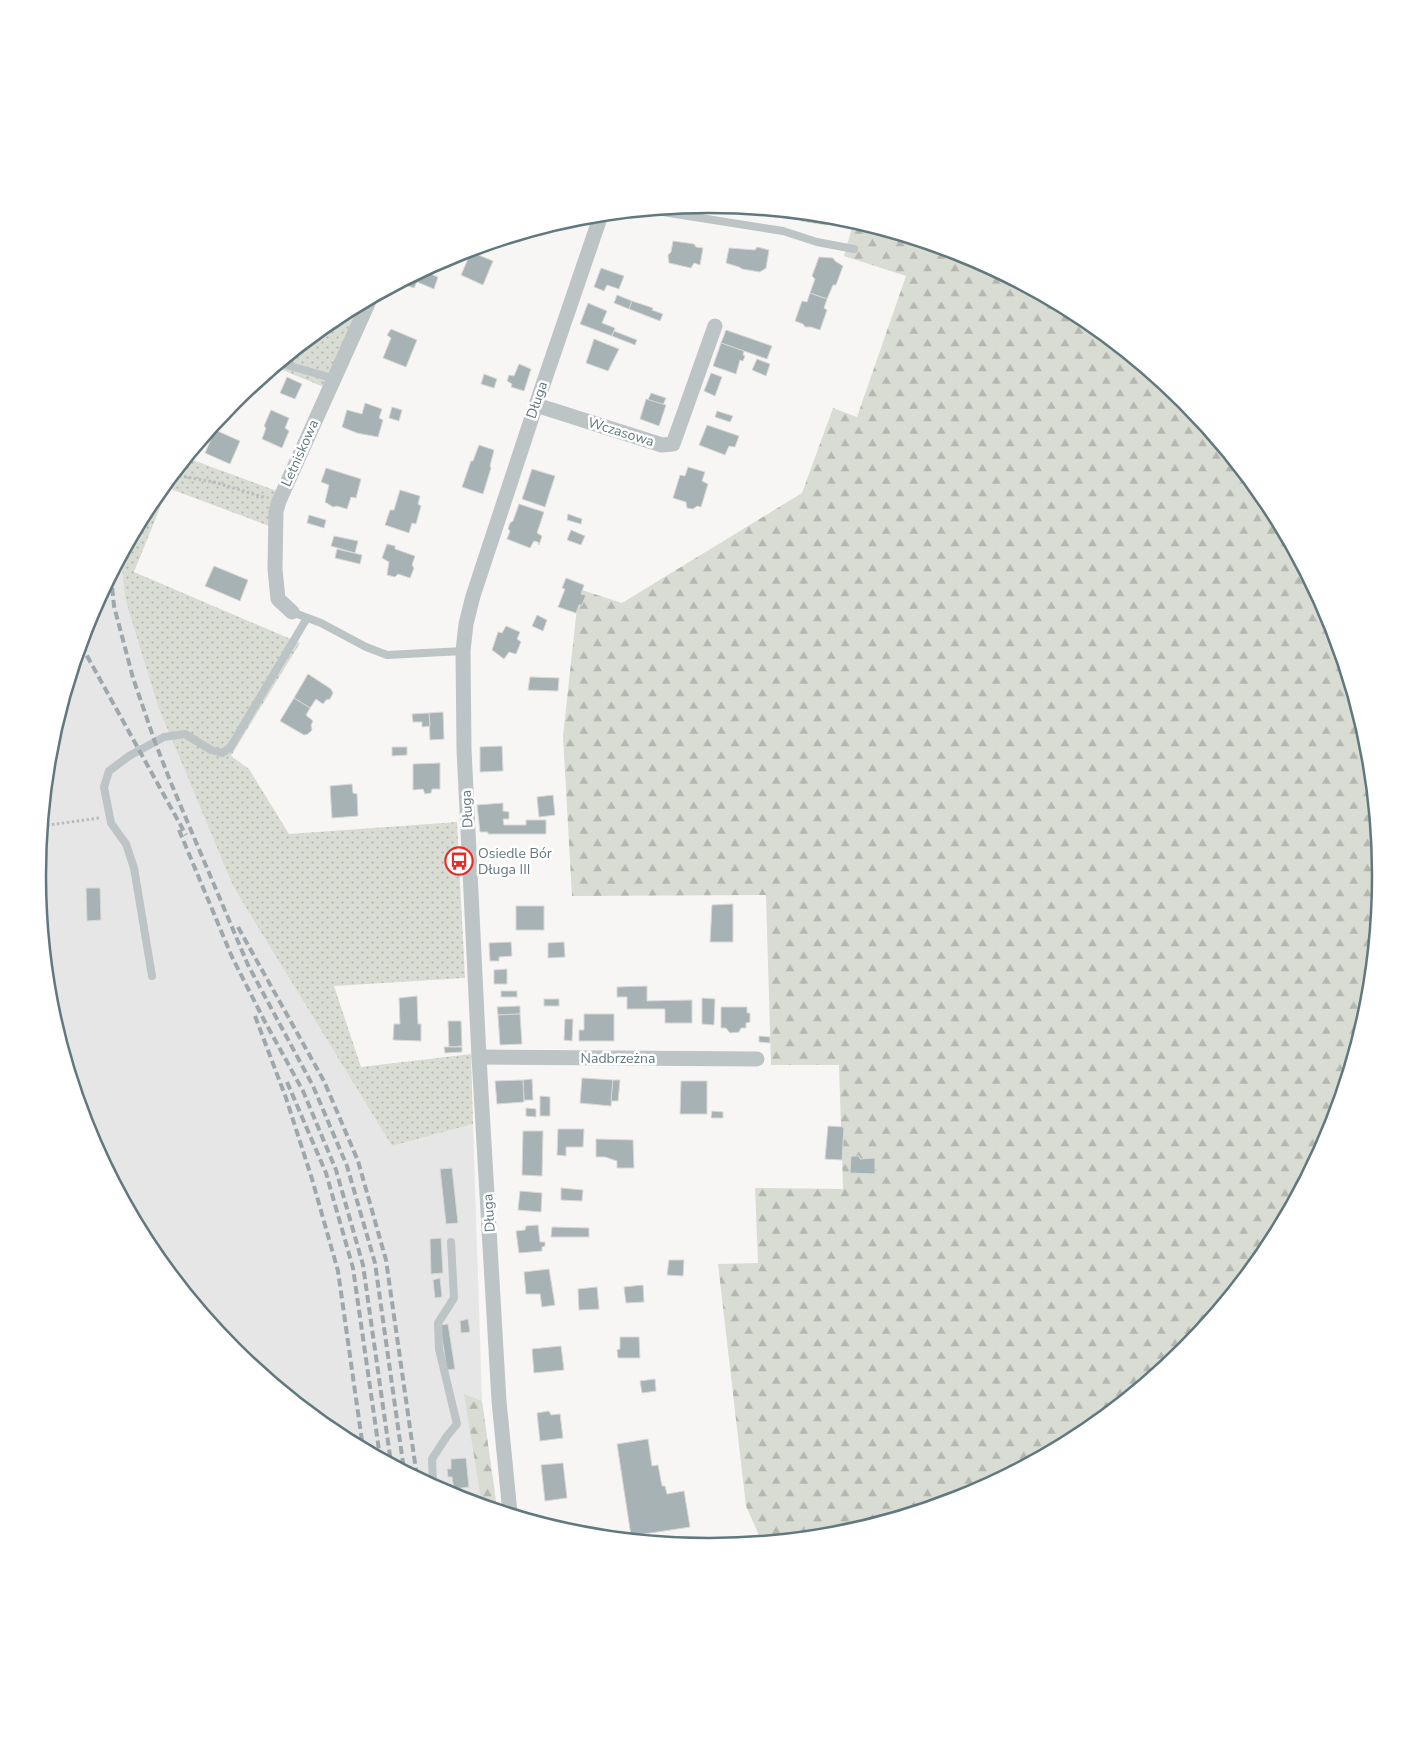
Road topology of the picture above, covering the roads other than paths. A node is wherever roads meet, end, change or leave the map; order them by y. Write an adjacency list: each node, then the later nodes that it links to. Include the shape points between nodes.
1 (674, 214): 3 (lane, via 783,231)
2 (599, 222): 8 (street, Długa)
3 (854, 249)
4 (365, 309): 7 (street, Letniskowa)
5 (715, 326): 8 (street, Wczasowa, via 673,444 662,445)
6 (287, 365): 7 (lane)
7 (335, 379): 9 (street, Letniskowa, via 301,448 276,511 274,569 278,599)
8 (536, 405): 11 (street, Długa, via 473,596)
9 (292, 612): 10 (lane)
10 (307, 618): 11 (lane, via 387,655); 12 (lane, via 230,748 222,753 210,750 185,734 164,737 108,771 104,787 110,823 126,844 134,868)
11 (463, 651): 13 (street, Długa, via 464,740)
12 (152, 976)
13 (479, 1057): 14 (street, Nadbrzeżna); 17 (street, Długa, via 499,1401)
14 (757, 1059)
15 (451, 1242): 16 (lane, via 454,1298 438,1323 439,1349 457,1424 432,1459)
16 (433, 1478)
17 (509, 1507)

